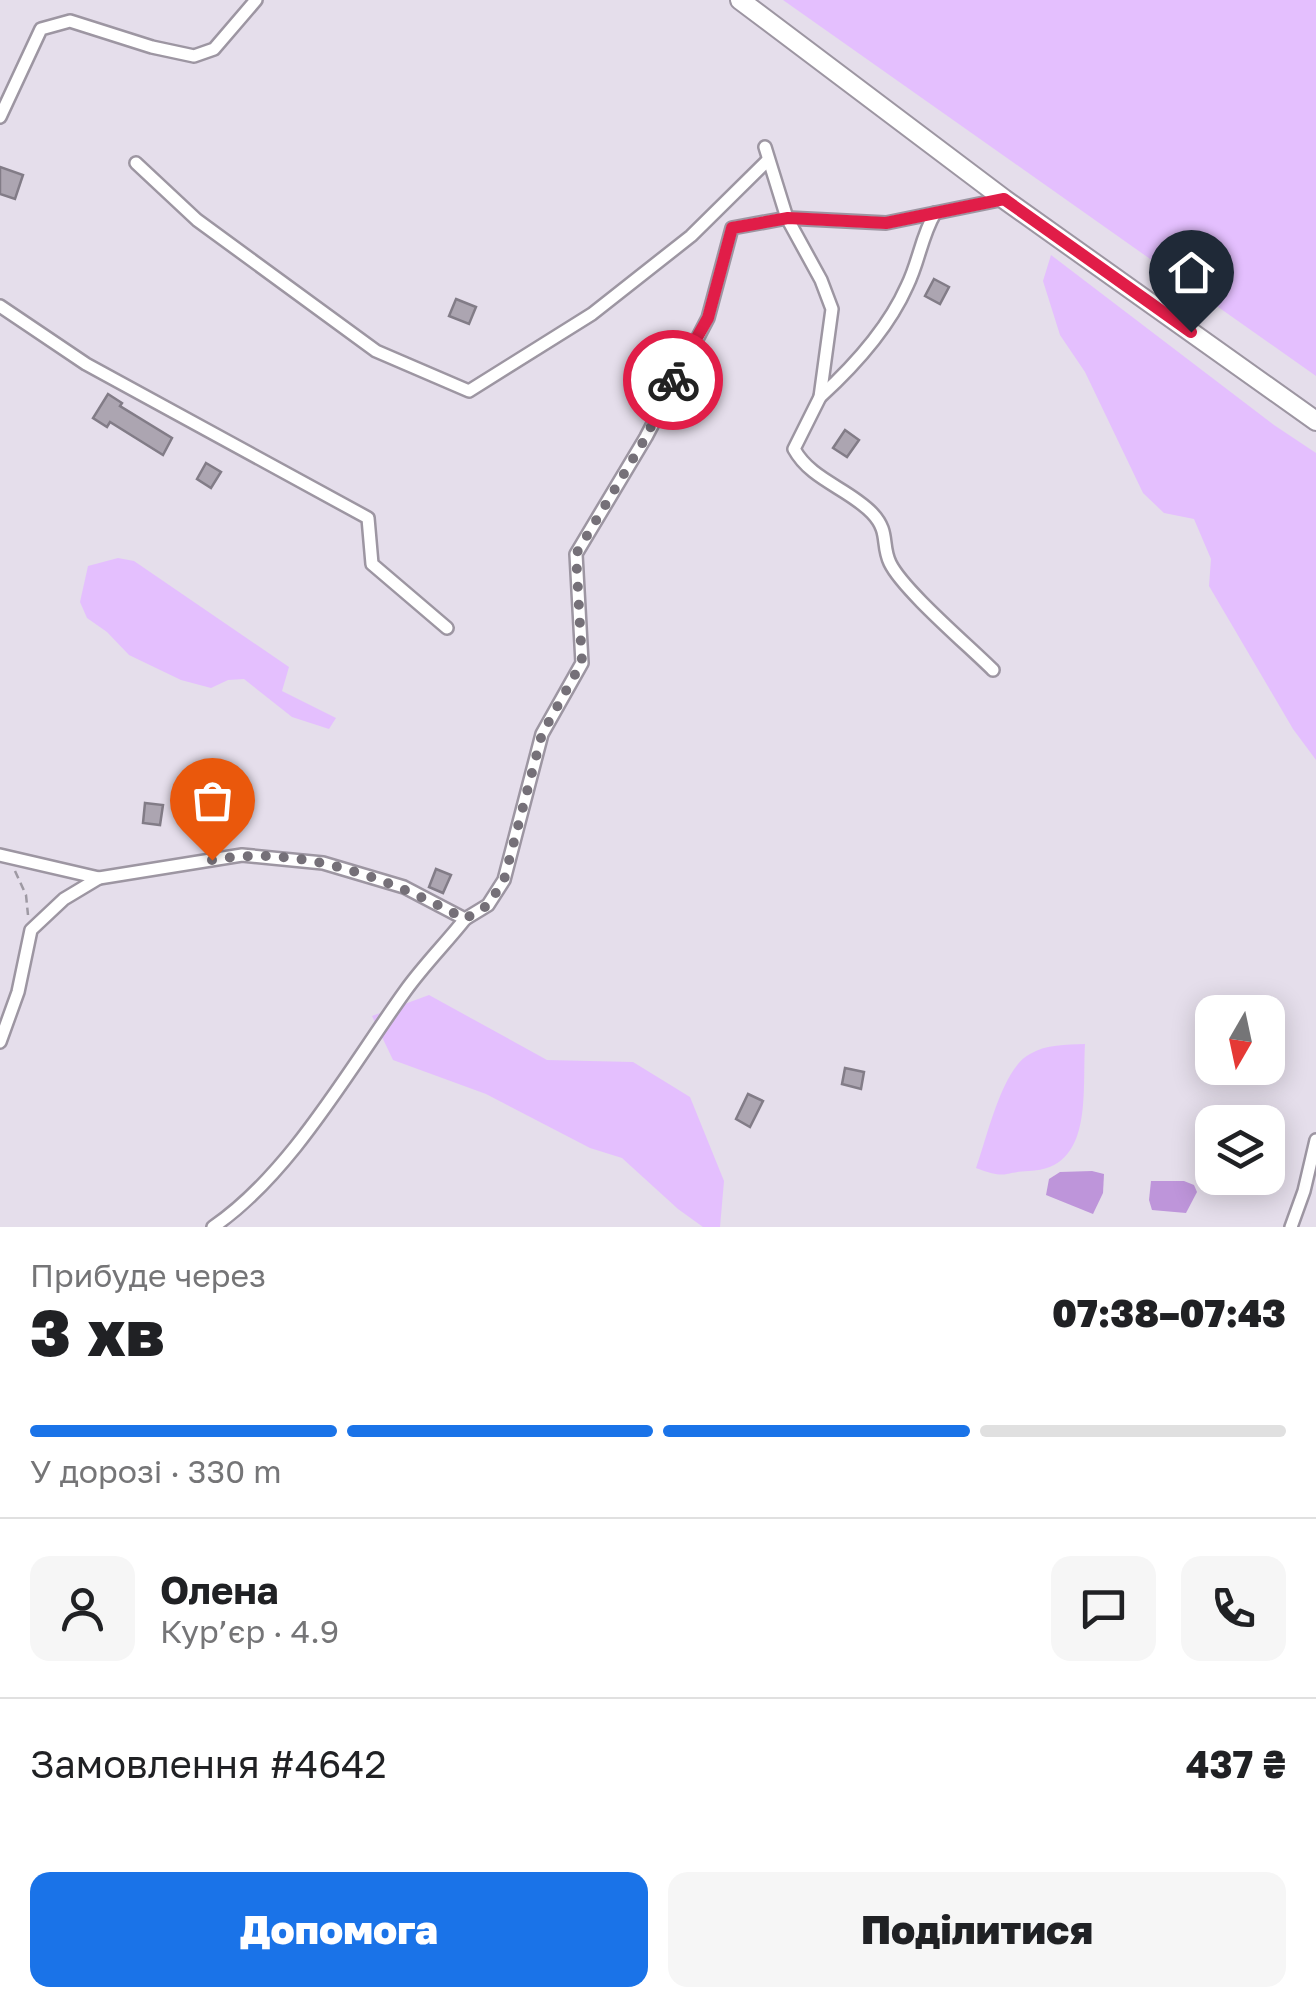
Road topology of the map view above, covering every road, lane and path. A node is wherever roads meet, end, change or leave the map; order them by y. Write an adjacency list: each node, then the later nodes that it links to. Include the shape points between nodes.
1 (256, 0): 3 (street, via 214,49 194,56 70,22 41,29)
2 (740, 0): 5 (street)
3 (0, 117)
4 (136, 163): 7 (street, via 197,220 376,351 469,391 606,303 692,236 766,153)
5 (1004, 199): 6 (street); 10 (street)
6 (936, 213): 7 (street, via 886,223); 9 (street, via 892,314)
7 (788, 218): 9 (street, via 832,309); 15 (street, via 732,228 708,318 576,554 582,662 542,734 504,880 488,905)
8 (0, 306): 11 (street, via 86,364 368,518 372,564)
9 (820, 397): 12 (street, via 794,449 803,464 868,508 886,535 889,562)
10 (1316, 421)
11 (447, 628)
12 (993, 670)
13 (4, 859): 14 (street); 16 (path, via 22,882)
14 (98, 878): 15 (street, via 242,855 324,863 404,887); 16 (street)
15 (465, 919): 19 (street, via 407,988 348,1080 272,1172)
16 (31, 930): 17 (street)
17 (0, 1042)
18 (1316, 1140): 20 (street)
19 (213, 1227)
20 (1291, 1227)

